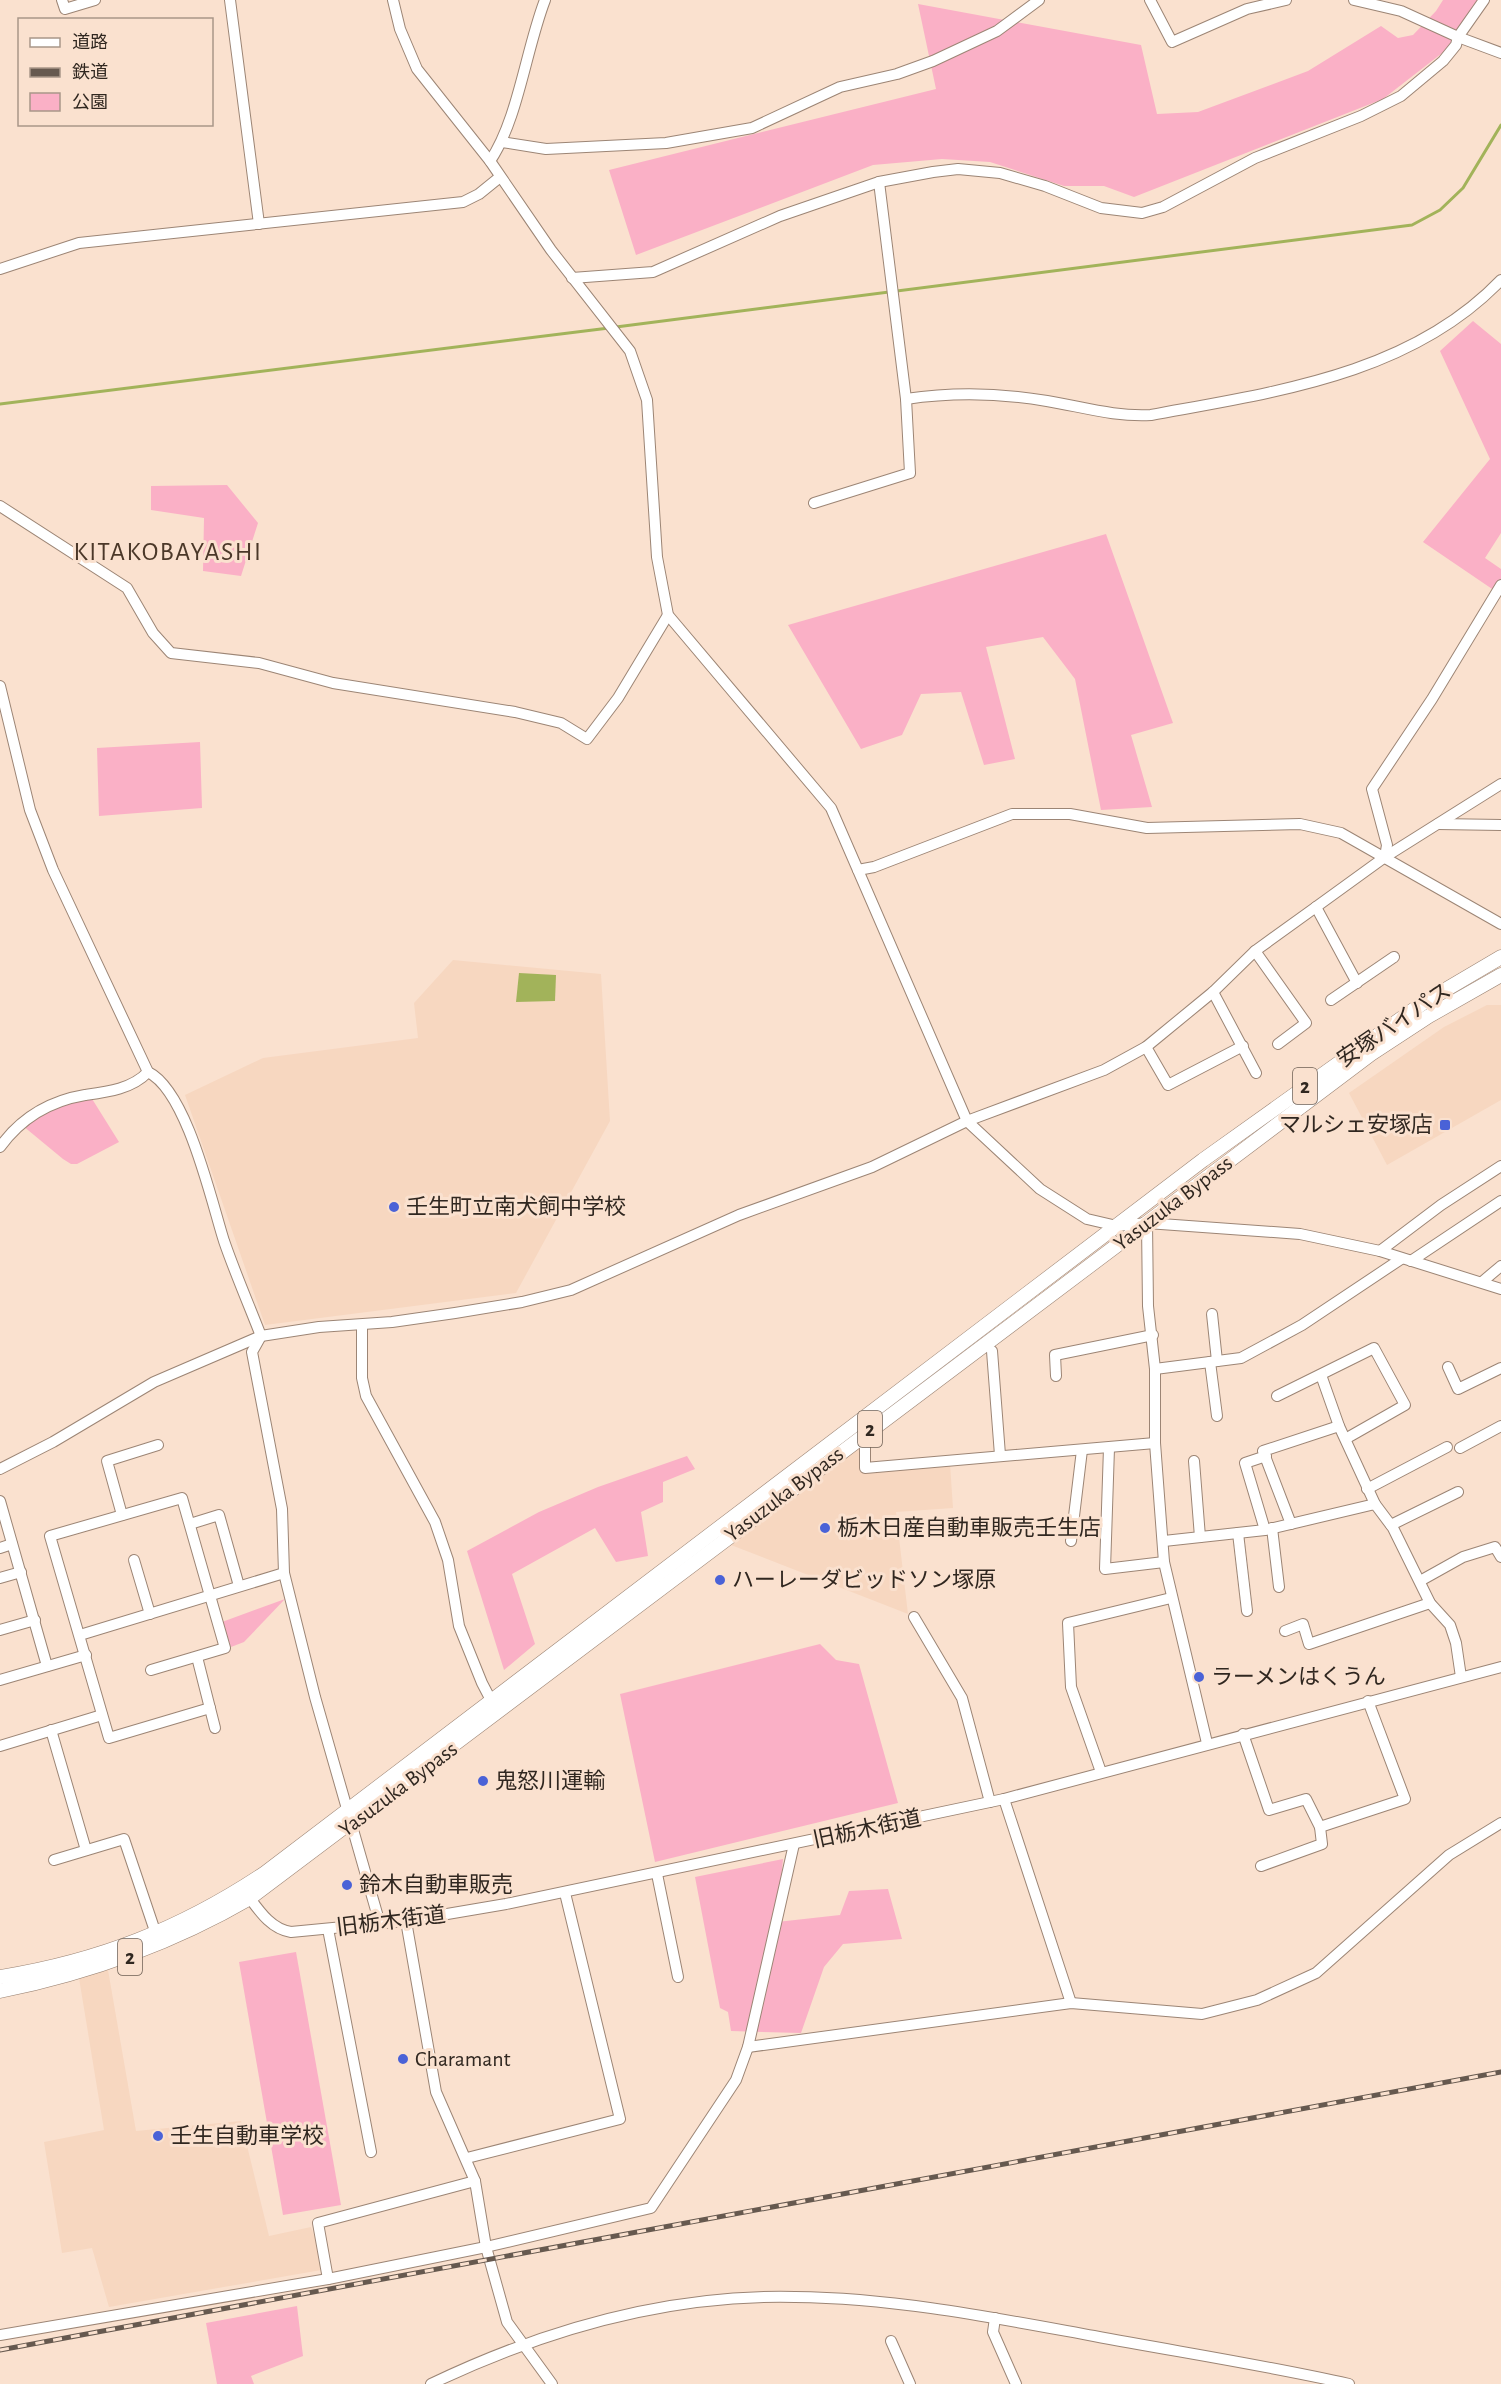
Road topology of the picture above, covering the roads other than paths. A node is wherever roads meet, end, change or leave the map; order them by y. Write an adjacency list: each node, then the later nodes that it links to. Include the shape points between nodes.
1 (62, 0): 2 (street, via 65,9)
2 (95, 0)
3 (230, 0): 17 (street)
4 (393, 0): 14 (street, via 417,69)
5 (545, 0): 13 (street)
6 (1039, 0): 13 (street, via 997,32 933,61 840,87 752,128 666,143 546,149)
7 (1150, 0): 8 (street, via 1172,42 1246,9)
8 (1286, 0)
9 (1354, 0): 11 (street, via 1401,11)
10 (1484, 0): 11 (street)
11 (1458, 37): 12 (street); 16 (street, via 1443,61 1401,96 1255,158 1163,207 1142,213 1101,208 1000,173 933,172)
12 (1501, 53)
13 (502, 142): 14 (street)
14 (490, 160): 15 (street)
15 (500, 177): 17 (street, via 463,202); 19 (street)
16 (879, 182): 19 (street, via 780,216 653,272); 21 (street)
17 (259, 224): 18 (street, via 79,243)
18 (0, 269)
19 (572, 278): 25 (street, via 623,340 637,366 650,420 657,557)
20 (1501, 280): 21 (street, via 1450,322 1417,342 1358,369 1298,387 1129,416 1004,396 944,393)
21 (906, 399): 22 (street, via 910,473)
22 (814, 503)
23 (0, 506): 25 (street, via 127,588 153,633 171,653 259,663 333,683 515,712 561,723 587,739 618,698)
24 (1501, 585): 30 (street, via 1372,789 1387,845)
25 (668, 615): 31 (street, via 827,802)
26 (0, 686): 45 (street, via 30,810 53,870)
27 (1501, 784): 28 (street)
28 (1437, 824): 29 (street); 30 (street)
29 (1501, 825)
30 (1385, 857): 31 (street, via 1341,832 1300,824 1147,828 1070,814 1012,814); 32 (street); 33 (street)
31 (858, 870): 47 (street)
32 (1316, 907): 34 (street); 39 (street)
33 (1501, 924)
34 (1255, 951): 40 (street); 42 (street, via 1306,1023)
35 (1394, 957): 39 (street)
36 (1501, 957): 37 (main road, 安塚バイパス / 2)
37 (1487, 964): 38 (main road); 52 (main road, 安塚バイパス / 2, via 1363,1044)
38 (1499, 980): 51 (main road, Yasuzuka Bypass / 2, via 1429,1016 1371,1054)
39 (1357, 983): 41 (street)
40 (1214, 992): 43 (street); 44 (street)
41 (1331, 1000)
42 (1278, 1044)
43 (1243, 1046): 44 (street, via 1168,1086); 46 (street)
44 (1146, 1047): 47 (street, via 1104,1070)
45 (148, 1072): 48 (street, via 137,1084 54,1104 28,1116); 61 (street, via 159,1077 192,1134 225,1243)
46 (1256, 1073)
47 (967, 1121): 52 (street, via 1040,1189 1087,1219); 59 (street, via 872,1167 740,1215 571,1290 515,1303)
48 (0, 1147)
49 (1501, 1166): 53 (street)
50 (1501, 1201): 54 (street)
51 (1147, 1223): 52 (street); 53 (street, via 1300,1234); 60 (street, via 1148,1306); 73 (main road, Yasuzuka Bypass / 2)
52 (1117, 1226): 127 (main road, Yasuzuka Bypass / 2)
53 (1380, 1251): 54 (street)
54 (1406, 1260): 56 (street); 63 (street, via 1241,1358)
55 (1501, 1266): 56 (street)
56 (1482, 1282): 57 (street)
57 (1501, 1289)
58 (1212, 1314): 63 (street)
59 (362, 1325): 61 (street); 127 (street, via 366,1396 443,1541 459,1626)
60 (1153, 1335): 66 (street); 68 (street, via 1055,1355)
61 (261, 1336): 84 (street, via 154,1382); 104 (street, via 252,1352 282,1509)
62 (992, 1351): 81 (street)
63 (1214, 1361): 66 (street); 70 (street)
64 (1448, 1367): 65 (street, via 1458,1389)
65 (1501, 1368)
66 (1155, 1369): 75 (street)
67 (1321, 1375): 69 (street); 71 (street); 74 (street, via 1374,1348 1406,1405)
68 (1056, 1376)
69 (1277, 1396)
70 (1217, 1416)
71 (1339, 1426): 74 (street); 82 (street, via 1263,1451)
72 (1501, 1426): 79 (street)
73 (865, 1433): 81 (street, via 865,1468); 127 (main road, Yasuzuka Bypass / 2)
74 (1347, 1438): 85 (street)
75 (1155, 1443): 78 (street); 97 (street)
76 (158, 1445): 89 (street, via 107,1461)
77 (1447, 1447): 85 (street)
78 (1109, 1448): 80 (street); 102 (street, via 1105,1569)
79 (1460, 1448)
80 (1082, 1450): 81 (street); 96 (street)
81 (1000, 1455)
82 (1266, 1456): 91 (street); 93 (street, via 1245,1463)
83 (1194, 1461): 95 (street)
84 (0, 1469)
85 (1367, 1489): 88 (street)
86 (1458, 1492): 92 (street)
87 (0, 1501): 98 (street)
88 (1375, 1504): 91 (street); 92 (street)
89 (122, 1515): 90 (street, via 182,1498); 118 (street, via 50,1536)
90 (190, 1524): 107 (street, via 219,1515); 109 (street)
91 (1291, 1524): 93 (street)
92 (1390, 1525): 106 (street)
93 (1268, 1529): 94 (street); 108 (street)
94 (1238, 1533): 95 (street); 112 (street)
95 (1200, 1537): 97 (street)
96 (1071, 1540)
97 (1164, 1541): 102 (street)
98 (12, 1544): 99 (street); 103 (street)
99 (0, 1548)
100 (1501, 1557): 106 (street, via 1494,1547 1463,1557)
101 (134, 1560): 113 (street)
102 (1164, 1562): 110 (street)
103 (21, 1572): 105 (street); 115 (street)
104 (284, 1573): 107 (street); 138 (street)
105 (0, 1578)
106 (1420, 1581): 111 (street)
107 (239, 1586): 109 (street)
108 (1278, 1587)
109 (209, 1596): 113 (street); 120 (street, via 225,1648)
110 (1171, 1598): 133 (street); 135 (street, via 1068,1623 1071,1687)
111 (1430, 1603): 117 (street, via 1309,1644 1303,1623); 124 (street, via 1450,1625)
112 (1247, 1611)
113 (150, 1614): 118 (street)
114 (914, 1617): 137 (street, via 962,1698)
115 (35, 1620): 116 (street); 121 (street)
116 (0, 1630)
117 (1285, 1631)
118 (80, 1635): 119 (street)
119 (86, 1655): 121 (street); 129 (street)
120 (197, 1657): 123 (street); 128 (street)
121 (47, 1666): 125 (street)
122 (1501, 1667): 124 (street, 旧栃木街道)
123 (151, 1670)
124 (1461, 1677): 126 (street, 旧栃木街道)
125 (0, 1680)
126 (1368, 1701): 132 (street, 旧栃木街道); 140 (street, via 1405,1799)
127 (495, 1707): 138 (main road, Yasuzuka Bypass / 2)
128 (210, 1708): 129 (street, via 109,1738); 130 (street)
129 (102, 1715): 131 (street)
130 (215, 1728)
131 (51, 1730): 134 (street); 142 (street)
132 (1243, 1734): 133 (street, 旧栃木街道); 140 (street, via 1269,1810 1306,1799)
133 (1207, 1743): 135 (street, 旧栃木街道)
134 (0, 1746)
135 (1101, 1772): 136 (street, 旧栃木街道)
136 (1004, 1799): 137 (street, 旧栃木街道); 155 (street)
137 (990, 1802): 141 (street, 旧栃木街道)
138 (350, 1818): 146 (main road, Yasuzuka Bypass / 2); 149 (street)
139 (1501, 1823): 155 (street, via 1449,1855 1328,1963 1280,1991 1202,2014)
140 (1320, 1827): 144 (street, via 1322,1844)
141 (794, 1844): 145 (street, 旧栃木街道); 156 (street)
142 (86, 1850): 143 (street); 151 (street, via 124,1839)
143 (54, 1860)
144 (1261, 1866)
145 (657, 1874): 147 (street, 旧栃木街道); 153 (street)
146 (246, 1893): 150 (street, 旧栃木街道, via 269,1922 283,1931); 151 (main road, 2); 154 (main road, 2, via 192,1930 125,1959)
147 (565, 1893): 148 (street, 旧栃木街道); 158 (street, via 620,2119)
148 (406, 1921): 149 (street, 旧栃木街道); 158 (street, via 436,2092)
149 (380, 1924): 150 (street, 旧栃木街道)
150 (328, 1929): 157 (street)
151 (156, 1934): 152 (main road, 2, via 79,1962)
152 (0, 1977)
153 (678, 1977)
154 (0, 1991)
155 (1071, 2003): 156 (street)
156 (748, 2047): 160 (street, via 736,2080 651,2208)
157 (372, 2152)
158 (466, 2158): 159 (street)
159 (476, 2181): 160 (street); 161 (street, via 318,2223)
160 (486, 2247): 161 (street); 165 (street, via 507,2322)
161 (328, 2279): 163 (street)
162 (995, 2318): 165 (street, via 855,2300 734,2298 684,2303 591,2322); 169 (street, via 993,2332); 170 (street)
163 (0, 2335)
164 (891, 2341): 168 (street)
165 (522, 2344): 166 (street); 167 (street)
166 (431, 2384)
167 (552, 2384)
168 (910, 2384)
169 (1016, 2384)
170 (1349, 2384)

